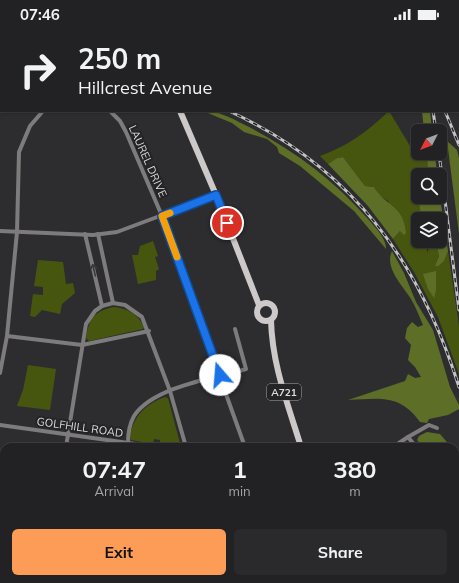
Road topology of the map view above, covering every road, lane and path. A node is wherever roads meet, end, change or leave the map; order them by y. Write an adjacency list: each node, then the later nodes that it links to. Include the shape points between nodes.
1 (42, 112): 7 (street, via 30,126 20,152)
2 (111, 112): 5 (street, LAUREL DRIVE, via 126,132)
3 (180, 112): 4 (main road, A721)
4 (216, 195): 5 (street); 11 (main road, A721, via 251,289)
5 (162, 216): 9 (street, via 117,232); 19 (street, LAUREL DRIVE)
6 (0, 231): 7 (street)
7 (17, 232): 8 (street); 16 (street)
8 (85, 234): 9 (street); 12 (street, one-way to 8)
9 (98, 234): 10 (street)
10 (113, 304): 12 (street); 15 (street, via 125,305 135,311 142,317)
11 (262, 304): 13 (main road, A721, via 256,310 257,316); 13 (main road, A721, via 270,304 274,308 274,316)
12 (102, 306): 17 (street, via 86,324)
13 (268, 321): 29 (main road, A721, via 275,361)
14 (235, 329): 19 (street, via 246,369)
15 (148, 331): 17 (street); 20 (street)
16 (7, 336): 17 (street); 18 (street)
17 (82, 345): 23 (street)
18 (0, 373)
19 (220, 375): 20 (street); 28 (street, LAUREL DRIVE)
20 (170, 391): 26 (street, via 155,398 138,411 128,430); 27 (street)
21 (0, 425): 23 (street, GOLFHILL ROAD)
22 (437, 428): 24 (street, via 429,425)
23 (68, 435): 25 (street); 26 (street, GOLFHILL ROAD)
24 (408, 436): 30 (street); 31 (street)
25 (67, 443)
26 (128, 443)
27 (185, 443)
28 (244, 443)
29 (300, 443)
30 (398, 443)
31 (413, 443)

